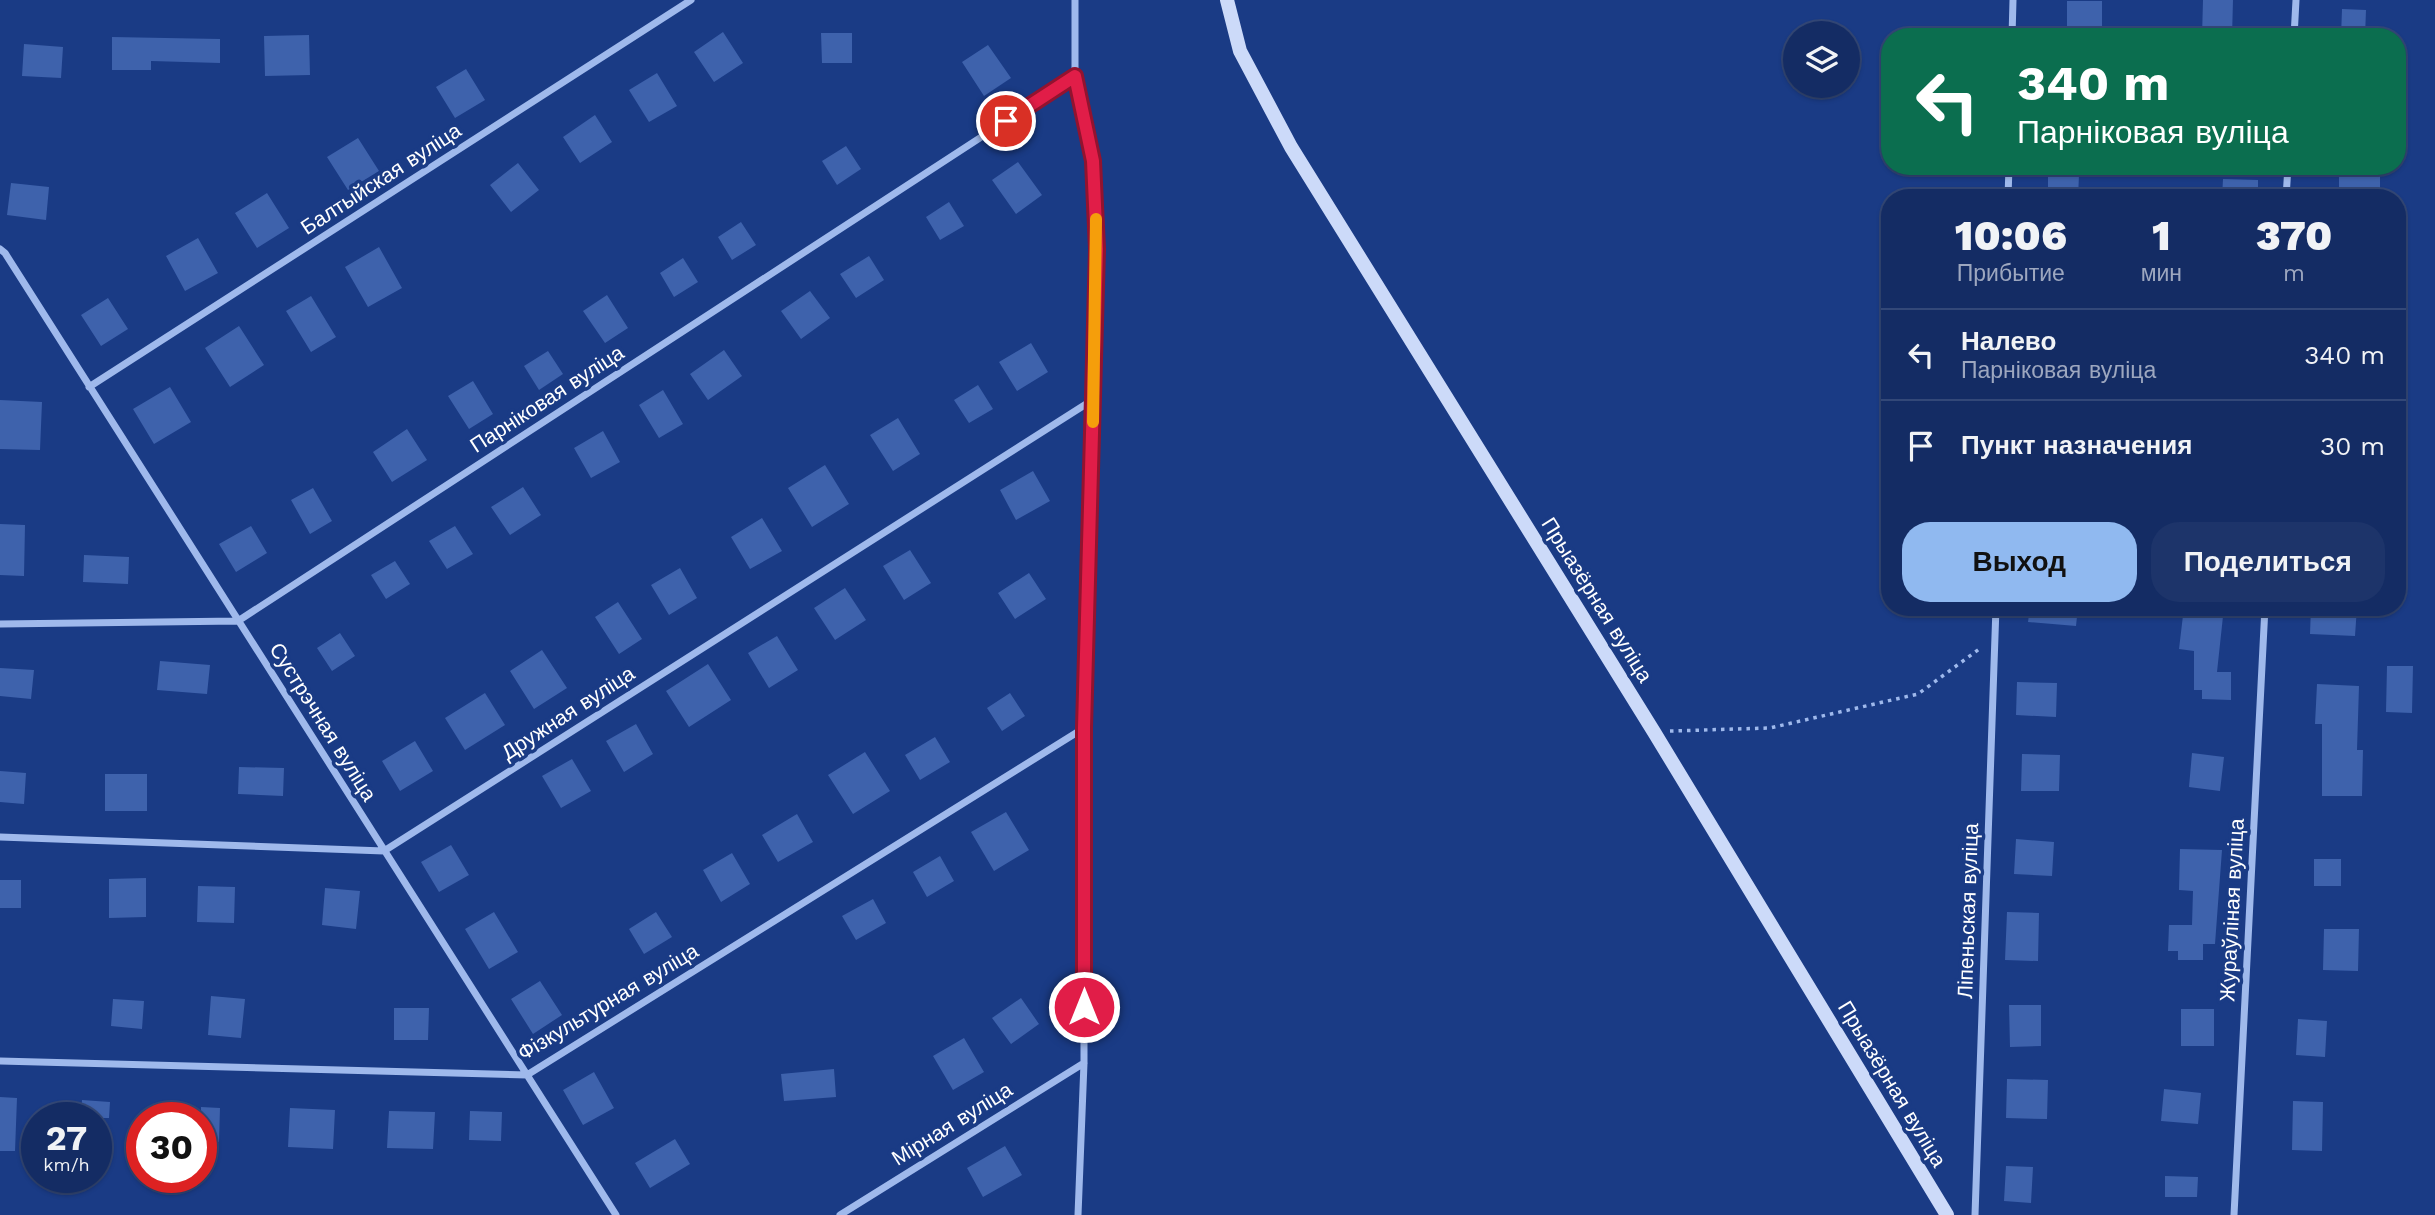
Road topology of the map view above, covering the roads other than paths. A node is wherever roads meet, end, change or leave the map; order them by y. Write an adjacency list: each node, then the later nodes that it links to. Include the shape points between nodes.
1 (691, 0): 10 (street, Балтыйская вуліца)
2 (1075, 0): 8 (street)
3 (1227, 0): 25 (street, Прыазёрная вуліца, via 1240,51 1291,147)
4 (2013, 0): 6 (street)
5 (2296, 0): 7 (street)
6 (2012, 28)
7 (2294, 28)
8 (1075, 76): 11 (street, via 1093,161 1097,249); 14 (street, Парніковая вуліца)
9 (0, 249): 10 (street, Сустрэчная вуліца)
10 (89, 387): 14 (street, Сустрэчная вуліца)
11 (1094, 399): 16 (street); 18 (street, Дружная вуліца)
12 (1996, 616): 26 (street, Ліпеньская вуліца)
13 (2265, 616): 27 (street, Жураўліная вуліца)
14 (238, 621): 15 (street); 18 (street, Сустрэчная вуліца)
15 (0, 624)
16 (1084, 728): 20 (street); 21 (street, Фізкультурная вуліца)
17 (0, 837): 18 (street)
18 (384, 851): 21 (street, Сустрэчная вуліца)
19 (0, 1061): 21 (street, Фізкультурная вуліца)
20 (1084, 1063): 23 (street, Мірная вуліца); 24 (street)
21 (527, 1075): 22 (street, Сустрэчная вуліца)
22 (616, 1215)
23 (840, 1215)
24 (1078, 1215)
25 (1947, 1215)
26 (1975, 1215)
27 (2234, 1215)

